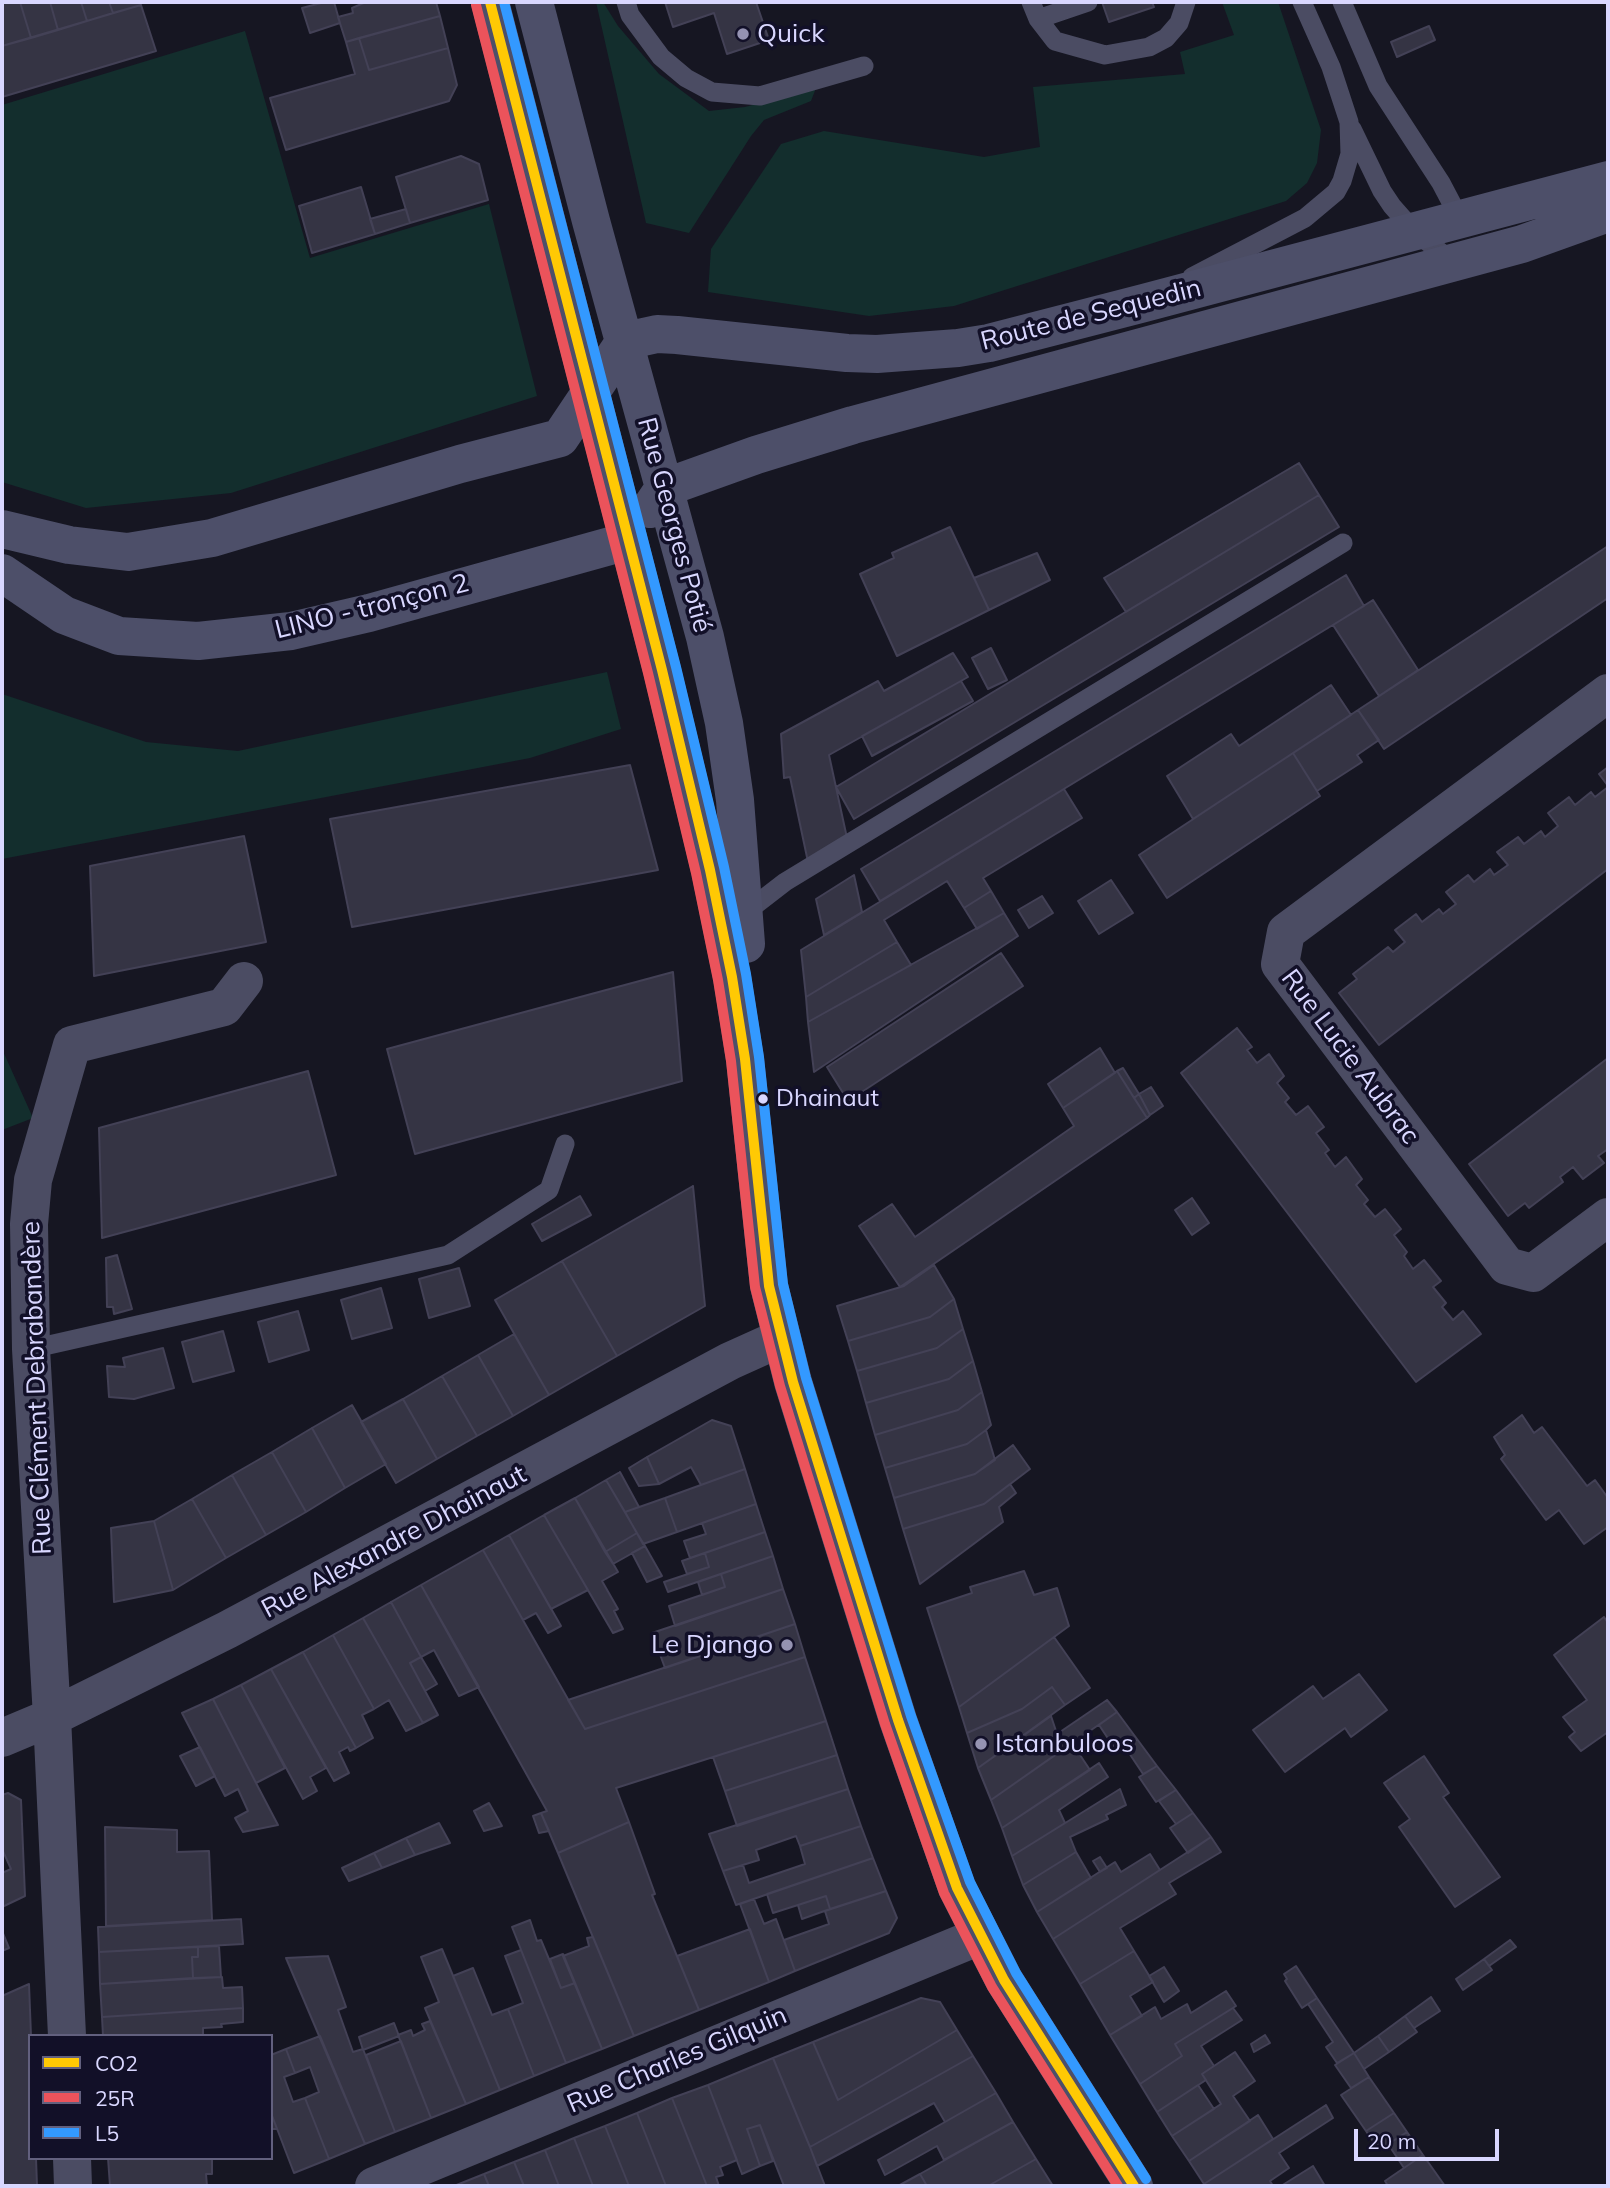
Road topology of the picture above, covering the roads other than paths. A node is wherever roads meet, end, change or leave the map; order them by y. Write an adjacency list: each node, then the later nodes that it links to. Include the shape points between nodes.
1 (490, 2): 18 (main road, Rue Georges Potié)
2 (534, 2): 17 (main road, Rue Georges Potié)
3 (626, 2): 9 (lane, via 630,15 661,57 712,92 760,96)
4 (1088, 2): 8 (lane)
5 (1186, 2): 8 (lane, via 1179,23 1166,38 1149,47 1105,55 1055,41)
6 (1302, 2): 10 (lane, via 1331,66)
7 (1342, 2): 13 (lane, via 1378,86)
8 (1035, 10)
9 (863, 66)
10 (1349, 122): 14 (lane, via 1382,191); 16 (lane, via 1347,169 1336,192 1323,204 1280,233)
11 (1608, 180): 13 (main road, Route de Sequedin)
12 (1608, 214): 15 (main road, Route de Sequedin, via 1553,235)
13 (1461, 219): 14 (main road, Route de Sequedin); 15 (lane)
14 (1415, 231): 15 (lane); 16 (main road, Route de Sequedin)
15 (1462, 260): 19 (main road, Route de Sequedin, via 891,414)
16 (1144, 303): 17 (main road, Route de Sequedin, via 989,343 900,354 657,334)
17 (625, 341): 18 (main road); 19 (main road, Rue Georges Potié)
18 (591, 393): 20 (main road, via 560,438 212,538 128,552 69,545); 21 (main road, Rue Georges Potié)
19 (664, 488): 21 (main road); 25 (main road, Rue Georges Potié, via 723,723 735,800)
20 (2, 529)
21 (628, 541): 23 (main road, LINO - tronçon 2, via 369,613 304,628 198,641 119,636 64,615); 25 (main road, Rue Georges Potié, via 695,804)
22 (1343, 543): 25 (lane, via 785,882)
23 (2, 573)
24 (1608, 693): 28 (street, Rue Lucie Aubrac, via 1286,932 1280,964 1507,1266 1533,1273)
25 (733, 921): 30 (main road, Rue Georges Potié, via 746,943 745,1059 769,1286)
26 (244, 981): 29 (street, Rue Clément Debrabandère, via 224,1007 72,1045 33,1180)
27 (565, 1144): 31 (lane, via 549,1190 448,1255)
28 (1608, 1217)
29 (15, 1298): 31 (street, Rue Clément Debrabandère)
30 (781, 1338): 32 (street, Rue Alexandre Dhainaut, via 227,1630); 34 (main road, Rue Georges Potié, via 898,1720 957,1888)
31 (31, 1349): 32 (street, Rue Clément Debrabandère)
32 (52, 1717): 33 (street, Rue Alexandre Dhainaut); 35 (street, Rue Clément Debrabandère)
33 (2, 1738)
34 (980, 1936): 38 (street, Rue Charles Gilquin); 39 (main road, Rue Georges Potié)
35 (66, 2034)
36 (72, 2160): 37 (street)
37 (74, 2186)
38 (374, 2186)
39 (1134, 2186)

